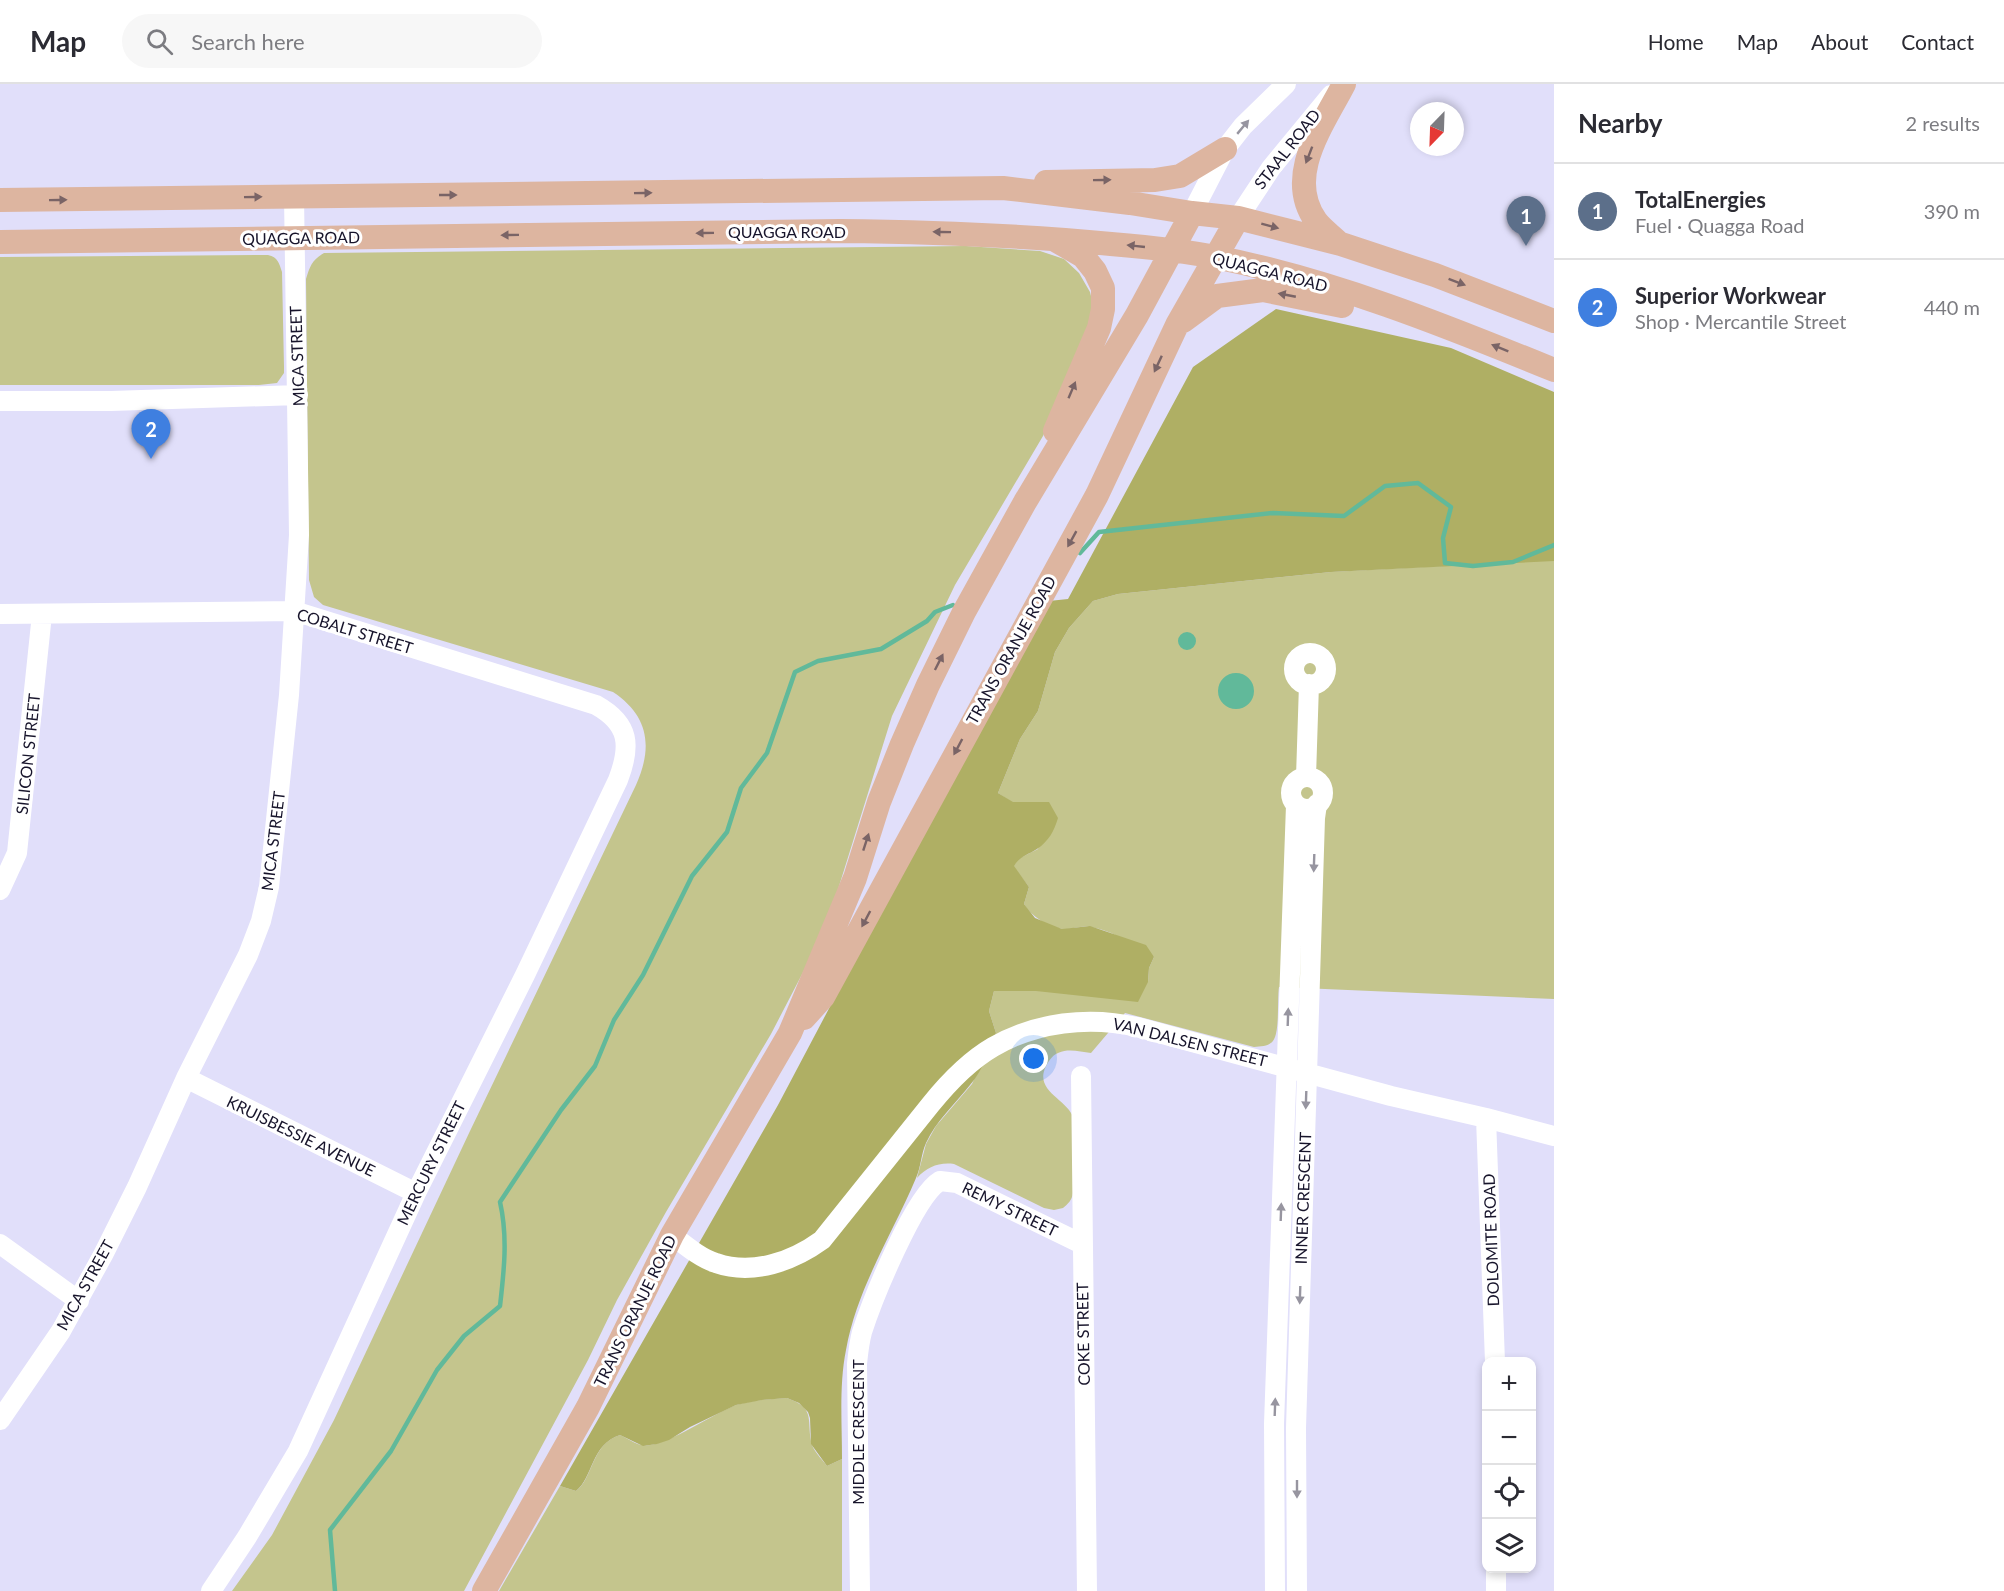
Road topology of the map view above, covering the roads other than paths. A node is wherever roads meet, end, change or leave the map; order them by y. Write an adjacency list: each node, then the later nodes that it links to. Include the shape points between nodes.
1 (1274, 84): 4 (street)
2 (1286, 84): 4 (street)
3 (1342, 84): 10 (street, STAAL ROAD, via 1271,168); 14 (main road, one-way to 14, via 1306,160 1304,178 1311,213)
4 (1260, 107): 5 (street, one-way to 4)
5 (1225, 149): 6 (main road, one-way to 5, via 1037,182 1165,178 1184,174); 9 (street)
6 (1003, 188): 7 (main road, one-way to 6); 9 (main road)
7 (294, 196): 8 (main road, one-way to 7); 12 (street, MICA STREET)
8 (0, 200)
9 (1192, 213): 10 (main road); 15 (main road, TRANS ORANJE ROAD)
10 (1238, 218): 14 (main road, one-way to 14); 16 (main road, TRANS ORANJE ROAD)
11 (1051, 238): 12 (main road, QUAGGA ROAD, one-way to 12, via 840,231); 15 (main road, QUAGGA ROAD, one-way to 11); 23 (main road, one-way to 11, via 1099,328 1103,309 1103,288 1095,271 1083,256)
12 (293, 239): 13 (main road, QUAGGA ROAD); 21 (street, MICA STREET)
13 (0, 242)
14 (1341, 244): 18 (main road, one-way to 18, via 1454,281)
15 (1172, 250): 16 (main road, QUAGGA ROAD); 23 (main road, TRANS ORANJE ROAD)
16 (1215, 257): 17 (main road, QUAGGA ROAD, via 1309,281); 19 (main road, TRANS ORANJE ROAD)
17 (1428, 319): 19 (main road, one-way to 19, via 1263,290 1217,296); 20 (main road, QUAGGA ROAD, one-way to 17)
18 (1554, 321)
19 (1177, 325): 33 (main road, TRANS ORANJE ROAD, one-way to 33, via 1097,495 849,950 823,997)
20 (1554, 370)
21 (298, 395): 22 (street); 24 (street, MICA STREET, via 299,535)
22 (0, 401)
23 (1025, 502): 33 (main road, TRANS ORANJE ROAD, one-way to 23, via 855,878 879,802 928,685)
24 (294, 611): 26 (street, COBALT STREET); 28 (street, COBALT STREET, via 596,705 615,717); 37 (street, MICA STREET, via 270,886 248,955)
25 (0, 614): 26 (street, COBALT STREET)
26 (42, 614): 32 (street, SILICON STREET, via 20,835 17,853)
27 (1309, 684): 29 (street)
28 (621, 727): 41 (street, MERCURY STREET, via 627,746 618,780)
29 (1306, 777): 30 (street, via 1296,781 1291,790); 31 (street, via 1316,780 1322,788)
30 (1296, 804): 31 (street, via 1305,809); 34 (street, INNER CRESCENT, one-way to 30)
31 (1317, 804): 35 (street, INNER CRESCENT, one-way to 35)
32 (3, 879)
33 (790, 1033): 42 (main road, TRANS ORANJE ROAD)
34 (1286, 1067): 35 (street, VAN DALSEN STREET); 42 (street, VAN DALSEN STREET, via 1120,1023 1087,1020 1047,1027 992,1048 945,1088 842,1217 804,1253 771,1265 729,1266 707,1260); 53 (street, INNER CRESCENT, one-way to 34, via 1274,1424)
35 (1307, 1072): 38 (street, VAN DALSEN STREET); 54 (street, INNER CRESCENT, one-way to 54, via 1296,1428)
36 (1081, 1076): 44 (street, COKE STREET)
37 (186, 1078): 41 (street, KRUISBESSIE AVENUE); 45 (street, MICA STREET)
38 (1486, 1118): 39 (street, VAN DALSEN STREET); 46 (street, DOLOMITE ROAD)
39 (1554, 1136)
40 (936, 1183): 44 (street, REMY STREET, via 948,1181 971,1189); 51 (street, MIDDLE CRESCENT, via 911,1218 872,1305 858,1349)
41 (416, 1193): 49 (street, MERCURY STREET, via 298,1451)
42 (672, 1235): 50 (main road, TRANS ORANJE ROAD, via 588,1407)
43 (0, 1244): 45 (street)
44 (1082, 1244): 52 (street, COKE STREET)
45 (79, 1301): 47 (street, MICA STREET)
46 (1495, 1357)
47 (0, 1420)
48 (1496, 1573): 55 (street)
49 (211, 1591)
50 (484, 1591)
51 (860, 1591)
52 (1087, 1591)
53 (1275, 1591)
54 (1297, 1591)
55 (1496, 1591)

